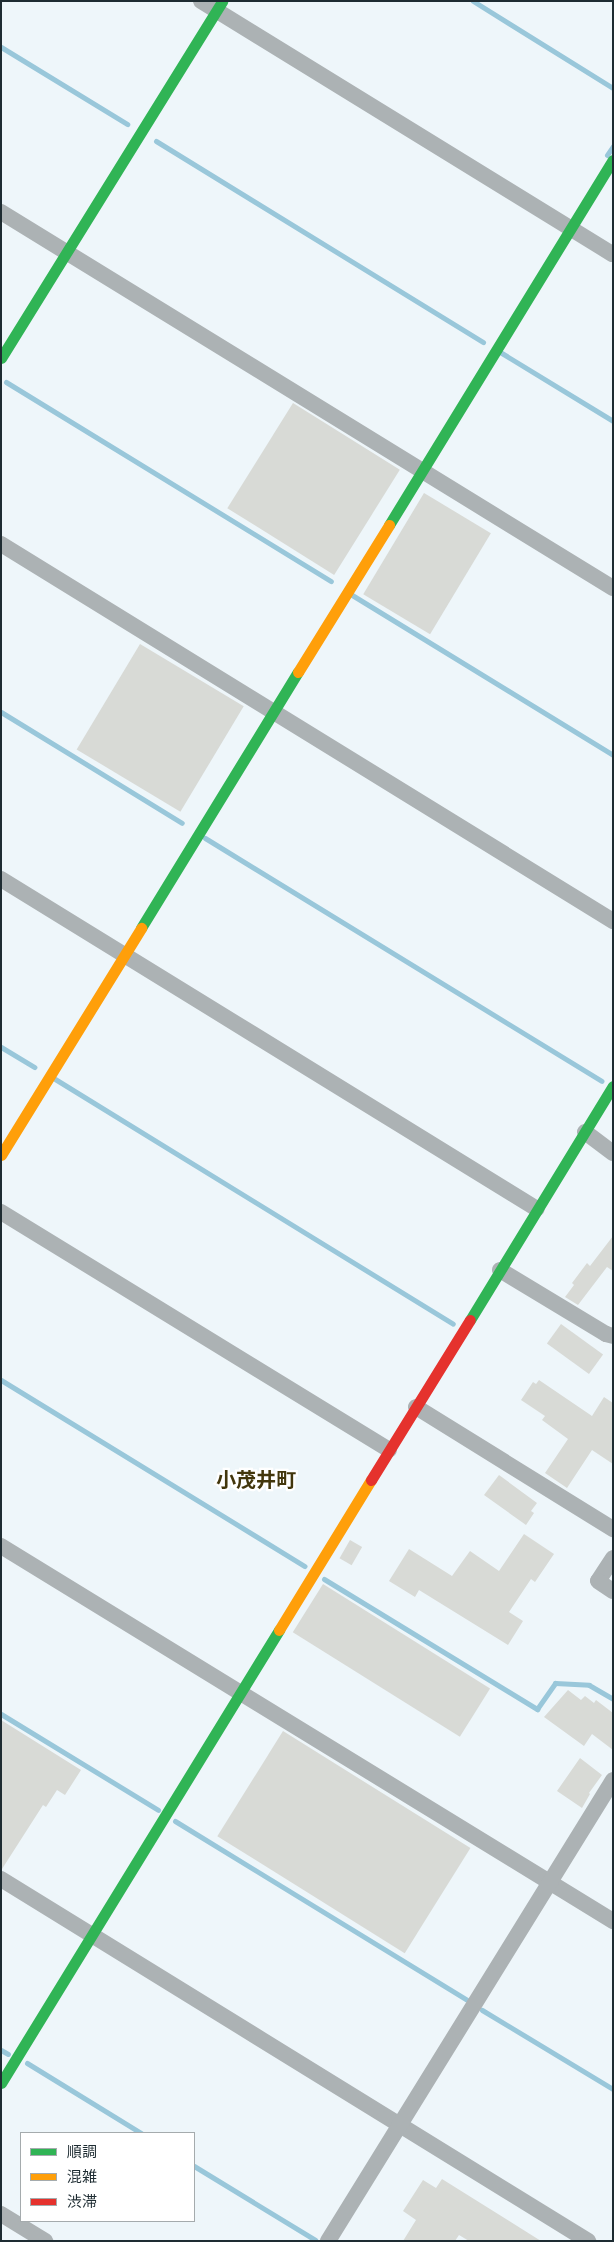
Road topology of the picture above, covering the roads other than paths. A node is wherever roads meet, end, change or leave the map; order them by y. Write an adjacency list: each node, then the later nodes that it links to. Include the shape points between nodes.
1 (201, 1): 2 (street)
2 (219, 6): 5 (street); 6 (street)
3 (613, 160): 5 (street)
4 (1, 212): 6 (street)
5 (566, 226): 7 (street); 9 (street)
6 (67, 252): 8 (street); 9 (street)
7 (613, 254)
8 (1, 358)
9 (422, 470): 11 (street); 12 (street)
10 (1, 544): 12 (street)
11 (613, 588)
12 (274, 712): 14 (street); 15 (street)
13 (1, 879): 15 (street)
14 (613, 922)
15 (119, 952): 19 (street); 20 (street)
16 (613, 1086): 17 (street)
17 (585, 1132): 18 (street); 20 (street)
18 (613, 1153)
19 (1, 1155)
20 (538, 1209): 22 (street)
21 (1, 1212): 25 (street)
22 (500, 1270): 23 (street); 24 (street)
23 (613, 1336)
24 (416, 1407): 25 (street); 26 (street)
25 (389, 1450): 30 (street)
26 (613, 1529)
27 (1, 1546): 30 (street)
28 (613, 1558): 29 (street, via 598,1581)
29 (613, 1591)
30 (241, 1692): 33 (street); 35 (street)
31 (613, 1780): 33 (street)
32 (1, 1879): 35 (street)
33 (550, 1882): 34 (street); 37 (street)
34 (613, 1921)
35 (92, 1935): 36 (street); 37 (street)
36 (1, 2083)
37 (401, 2124): 40 (street); 41 (street)
38 (1, 2214): 39 (street)
39 (44, 2241)
40 (328, 2241)
41 (588, 2241)

